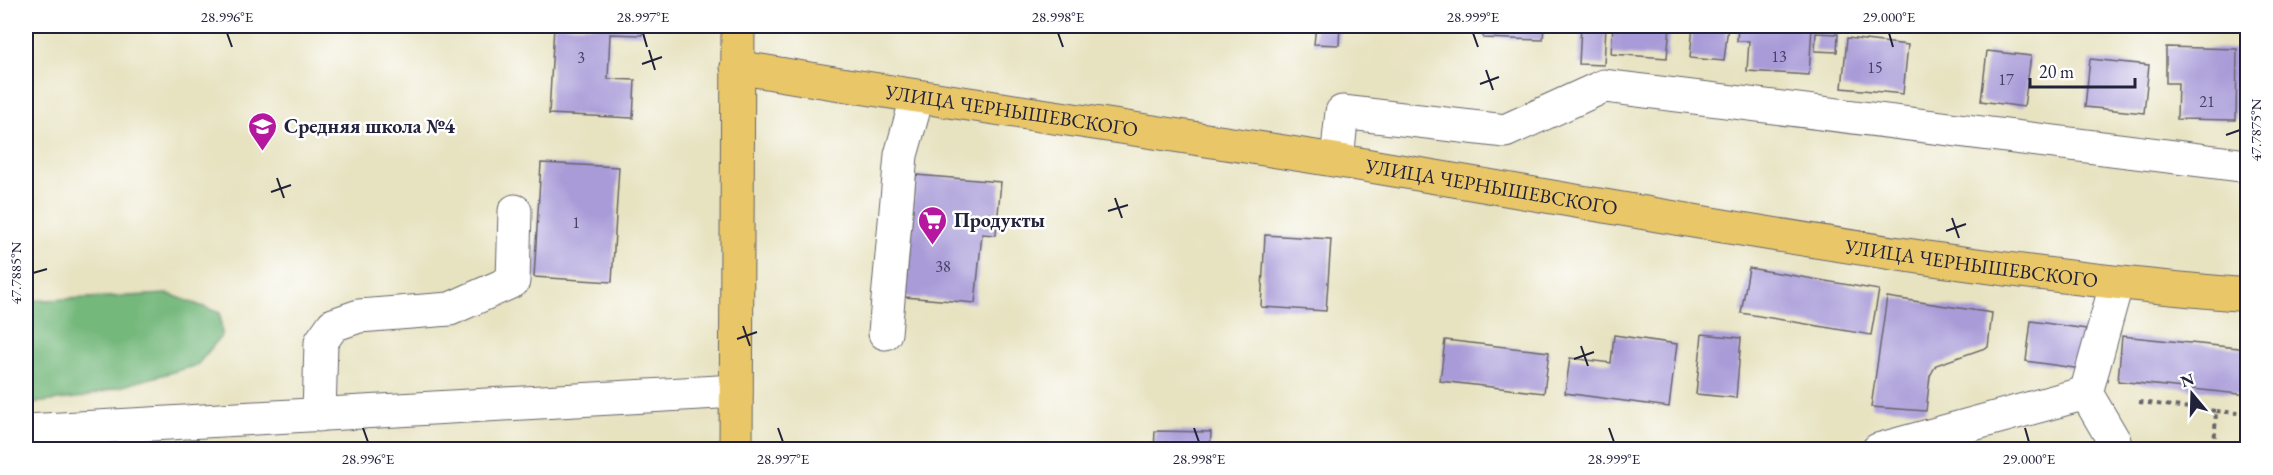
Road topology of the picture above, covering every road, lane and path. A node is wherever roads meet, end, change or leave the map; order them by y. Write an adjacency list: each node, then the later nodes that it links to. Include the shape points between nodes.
1 (738, 26): 2 (main road)
2 (737, 67): 3 (main road, УЛИЦА ЧЕРНЫШЕВСКОГО); 10 (main road)
3 (917, 98): 4 (main road, УЛИЦА ЧЕРНЫШЕВСКОГО); 9 (street, via 901,155)
4 (1337, 160): 5 (street, via 1342,112 1505,131 1604,86); 7 (main road, УЛИЦА ЧЕРНЫШЕВСКОГО, via 1869,250)
5 (2247, 166)
6 (515, 211): 15 (street, via 513,281 450,309 359,316 333,325 321,342)
7 (2116, 285): 8 (main road, УЛИЦА ЧЕРНЫШЕВСКОГО); 11 (street)
8 (2247, 295)
9 (885, 333)
10 (736, 391): 15 (street); 17 (main road)
11 (2086, 393): 18 (street); 19 (street)
12 (2139, 402): 13 (path)
13 (2216, 411): 14 (path); 20 (path)
14 (2247, 414)
15 (319, 415): 16 (street)
16 (26, 431)
17 (736, 450)
18 (1878, 450)
19 (2116, 450)
20 (2214, 450)

